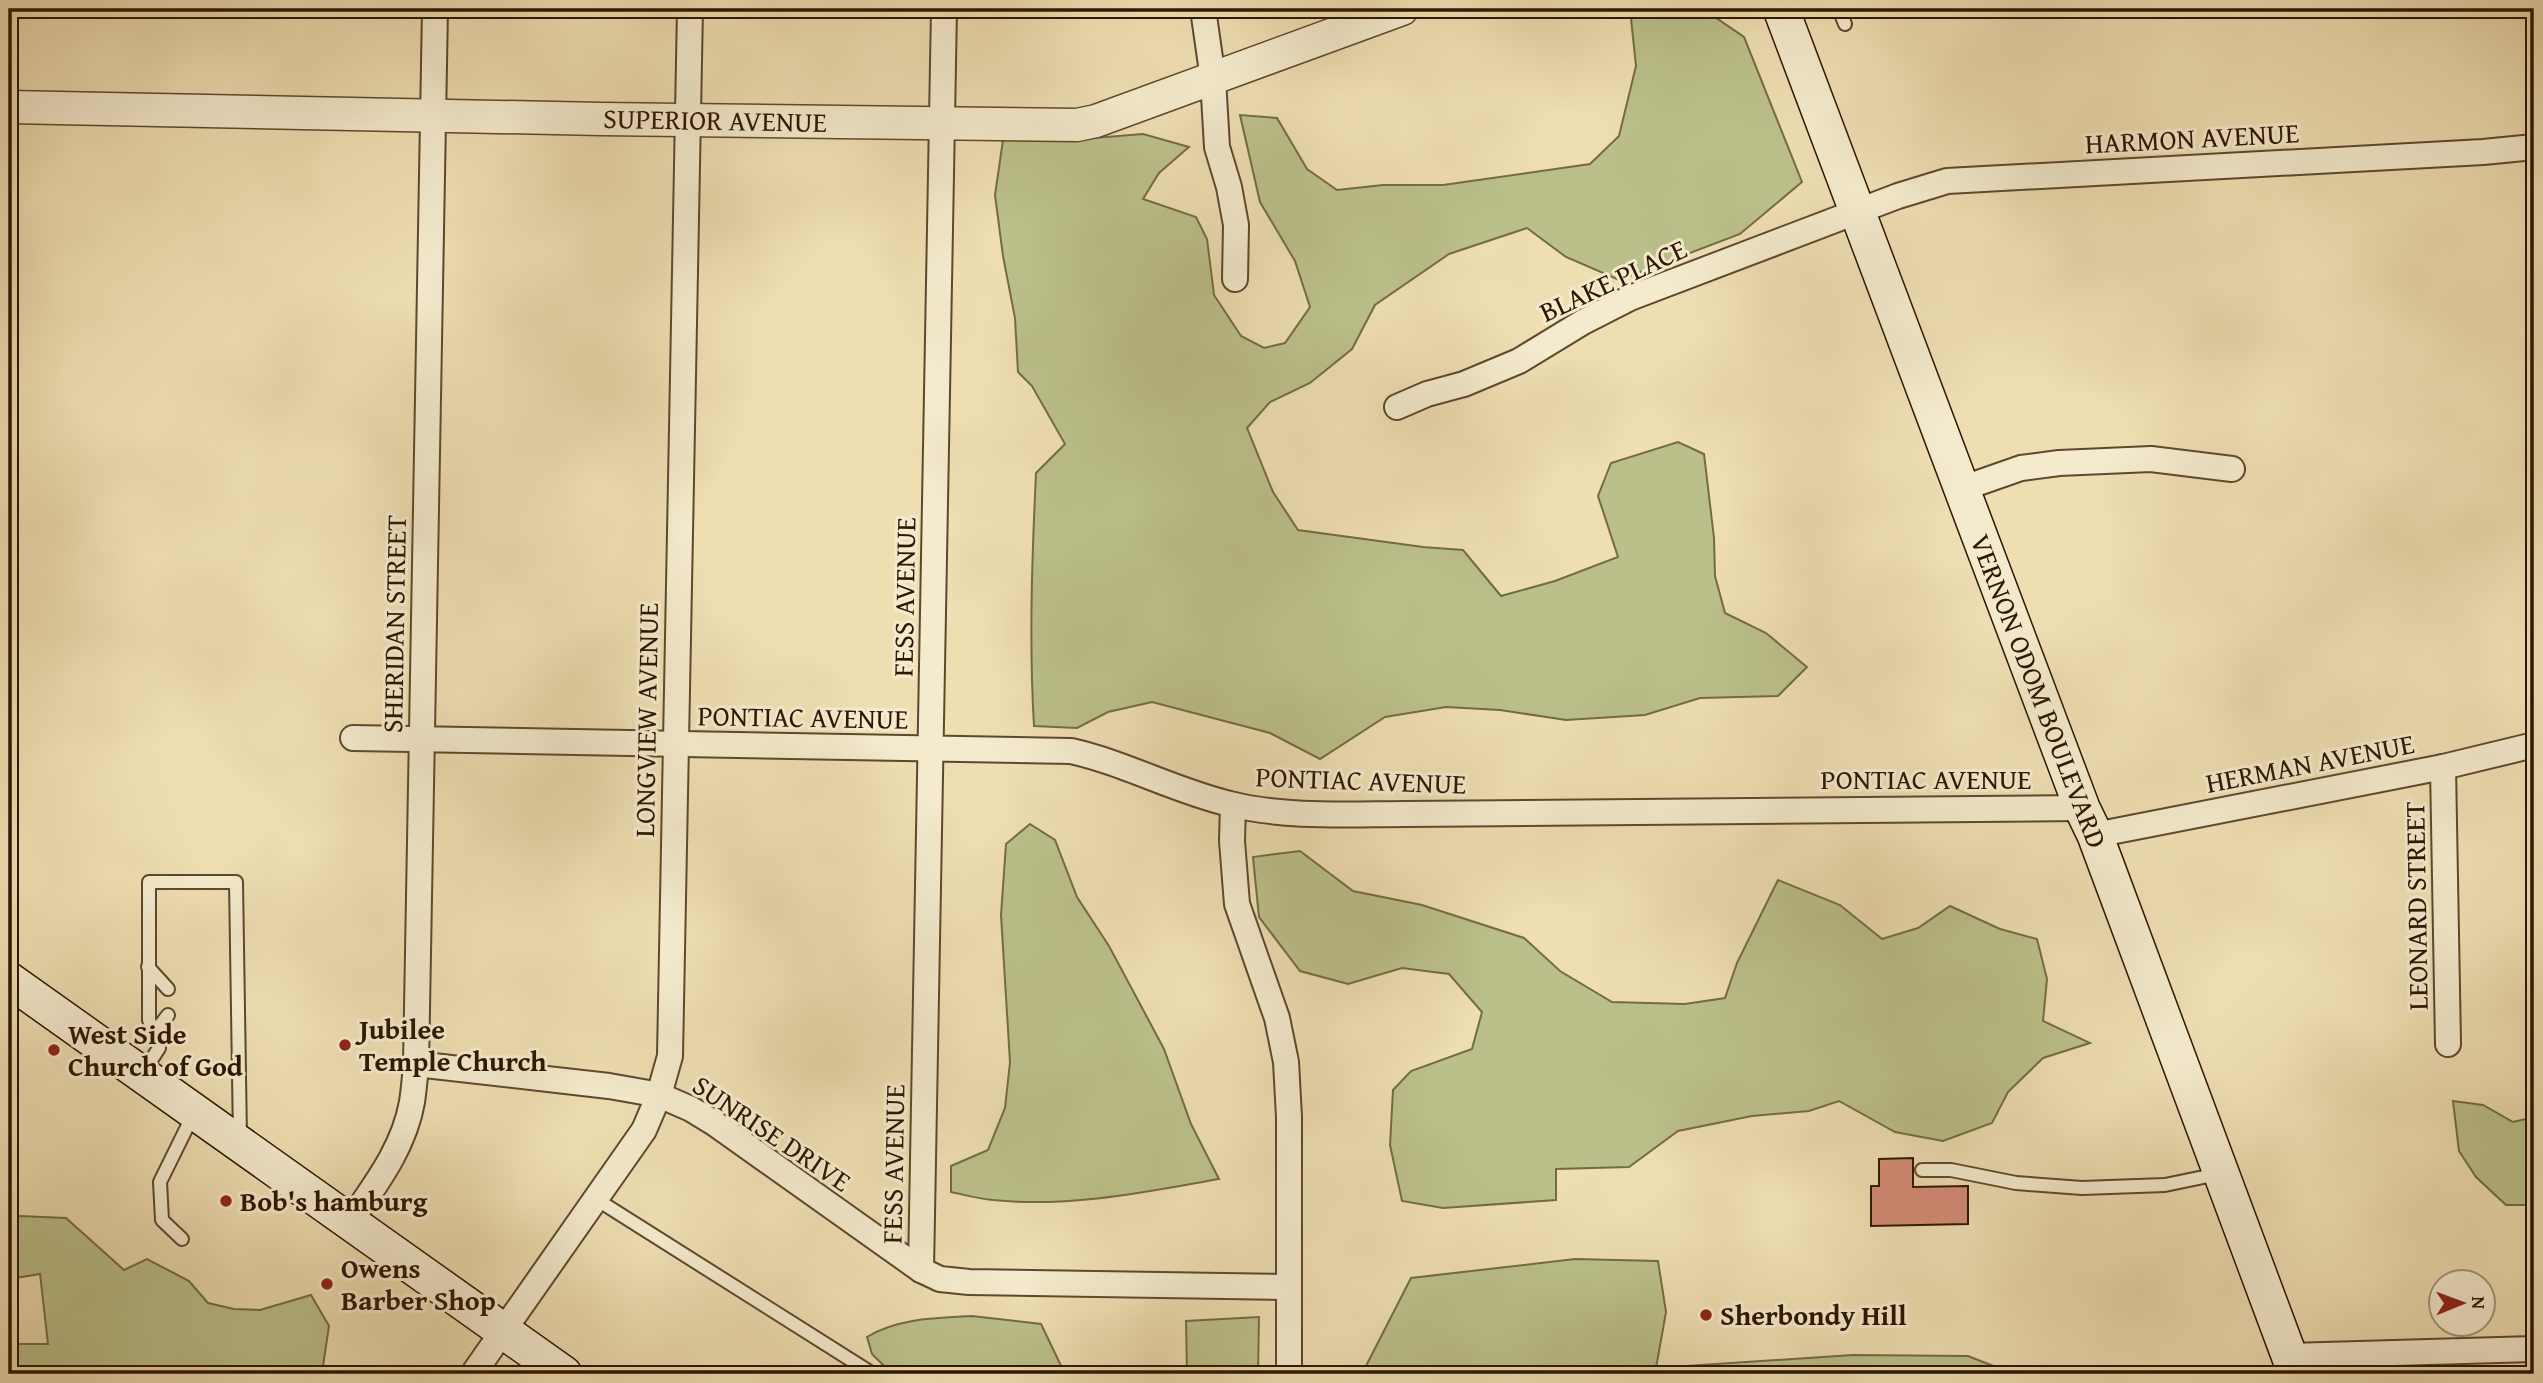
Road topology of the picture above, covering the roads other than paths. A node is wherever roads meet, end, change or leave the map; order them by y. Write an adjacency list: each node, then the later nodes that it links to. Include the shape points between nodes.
1 (435, 9): 11 (street, SHERIDAN STREET)
2 (690, 9): 12 (street, LONGVIEW AVENUE)
3 (944, 9): 13 (street, FESS AVENUE)
4 (1203, 9): 9 (street)
5 (1402, 9): 9 (street, SUPERIOR AVENUE)
6 (1781, 9): 15 (main road, VERNON ODOM BOULEVARD)
7 (1839, 9): 8 (lane)
8 (1845, 24)
9 (1213, 79): 13 (street, SUPERIOR AVENUE, via 1077,125); 16 (street, via 1217,147 1236,225)
10 (9, 107): 11 (street, SUPERIOR AVENUE)
11 (433, 116): 12 (street, SUPERIOR AVENUE); 21 (street, SHERIDAN STREET)
12 (687, 119): 13 (street, SUPERIOR AVENUE); 22 (street, LONGVIEW AVENUE)
13 (942, 124): 24 (street, FESS AVENUE)
14 (2534, 147): 15 (street, HARMON AVENUE, via 1947,181)
15 (1857, 212): 17 (street, BLAKE PLACE, via 1630,298 1519,361); 19 (main road, VERNON ODOM BOULEVARD)
16 (1235, 279)
17 (1397, 407)
18 (2232, 470): 19 (street, via 2151,459 2059,463 2004,473)
19 (1961, 489): 27 (main road, VERNON ODOM BOULEVARD)
20 (353, 738): 21 (street, PONTIAC AVENUE)
21 (422, 740): 22 (street, PONTIAC AVENUE); 34 (street, SHERIDAN STREET)
22 (676, 744): 24 (street, PONTIAC AVENUE); 36 (street, LONGVIEW AVENUE, via 670,1056)
23 (2534, 745): 25 (street, HERMAN AVENUE)
24 (930, 749): 26 (street, PONTIAC AVENUE, via 1071,751); 44 (street, FESS AVENUE)
25 (2443, 767): 27 (street, HERMAN AVENUE); 33 (street, LEONARD STREET)
26 (1233, 805): 27 (street, PONTIAC AVENUE, via 1301,813); 45 (street, via 1237,904 1277,1017 1286,1062)
27 (2088, 821): 40 (main road, VERNON ODOM BOULEVARD)
28 (148, 967): 30 (lane); 32 (lane, via 149,1020); 38 (lane, via 149,882 236,882)
29 (9, 980): 35 (main road)
30 (168, 989)
31 (168, 1015): 32 (lane)
32 (155, 1032): 35 (lane, via 159,1048)
33 (2448, 1044)
34 (416, 1064): 36 (street, SUNRISE DRIVE); 42 (street, SHERIDAN STREET, via 412,1102 400,1142)
35 (142, 1075): 37 (main road)
36 (659, 1095): 41 (street, LONGVIEW AVENUE, via 644,1130); 44 (street, SUNRISE DRIVE, via 714,1124)
37 (194, 1112): 38 (main road); 43 (lane, via 160,1182 162,1220)
38 (240, 1145): 42 (main road)
39 (1922, 1170): 40 (lane, via 2082,1188 2165,1185)
40 (2222, 1173): 48 (main road, VERNON ODOM BOULEVARD)
41 (596, 1199): 46 (street, LONGVIEW AVENUE); 51 (lane)
42 (349, 1223): 46 (main road)
43 (182, 1238)
44 (921, 1270): 45 (street, SUNRISE DRIVE, via 940,1279 969,1282)
45 (1289, 1287): 52 (street)
46 (504, 1331): 49 (street, LONGVIEW AVENUE); 50 (main road)
47 (2534, 1349): 48 (street)
48 (2292, 1365)
49 (473, 1374)
50 (564, 1374)
51 (873, 1374)
52 (1289, 1374)

